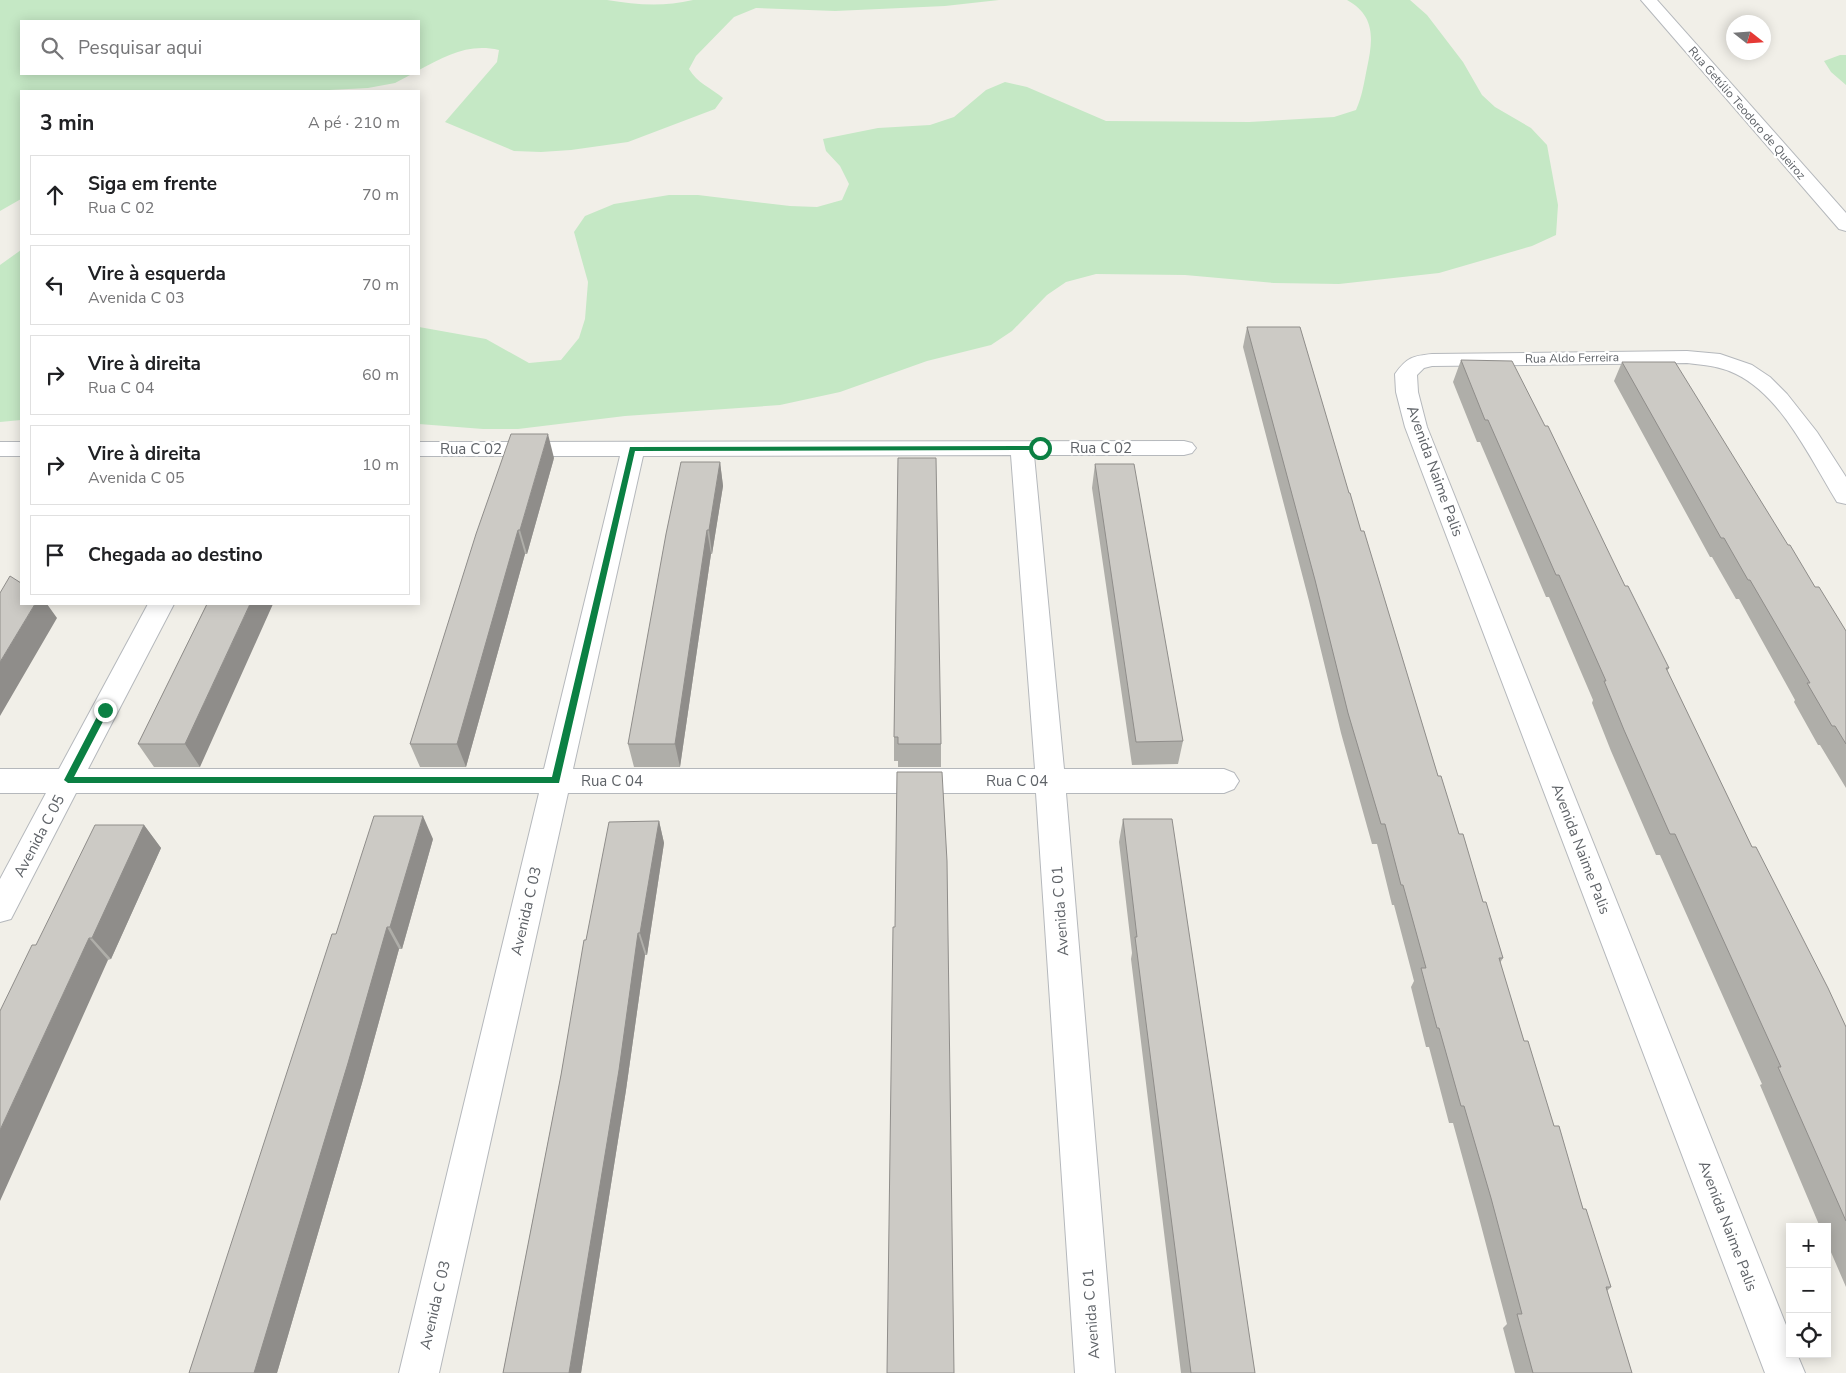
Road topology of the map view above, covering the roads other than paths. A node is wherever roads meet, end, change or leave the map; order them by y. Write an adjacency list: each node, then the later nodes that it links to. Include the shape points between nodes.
1 (1648, 0): 2 (street, Rua Getúlio Teodoro de Queiroz)
2 (1846, 225)
3 (1456, 360): 10 (street, Rua Aldo Ferreira, via 1687,357 1726,362 1758,377 1774,390); 21 (street, Avenida Naime Palis, via 1417,362 1406,374 1416,427)
4 (1022, 448): 5 (street, Rua C 02); 9 (street, Rua C 02); 16 (street, Avenida C 01)
5 (1184, 448)
6 (0, 449): 7 (street)
7 (20, 449)
8 (420, 449): 9 (street, Rua C 02)
9 (632, 449): 14 (street, Avenida C 03)
10 (1836, 464): 11 (street, Rua Aldo Ferreira)
11 (1846, 496)
12 (160, 605): 13 (street, Avenida C 05)
13 (68, 780): 14 (street, Rua C 04); 15 (street, Rua C 04); 18 (street, Avenida C 05)
14 (556, 780): 16 (street, Rua C 04); 19 (street, Avenida C 03)
15 (0, 781)
16 (1050, 781): 17 (street, Rua C 04); 20 (street, Avenida C 01)
17 (1224, 781)
18 (0, 909)
19 (419, 1373)
20 (1095, 1373)
21 (1785, 1373)

